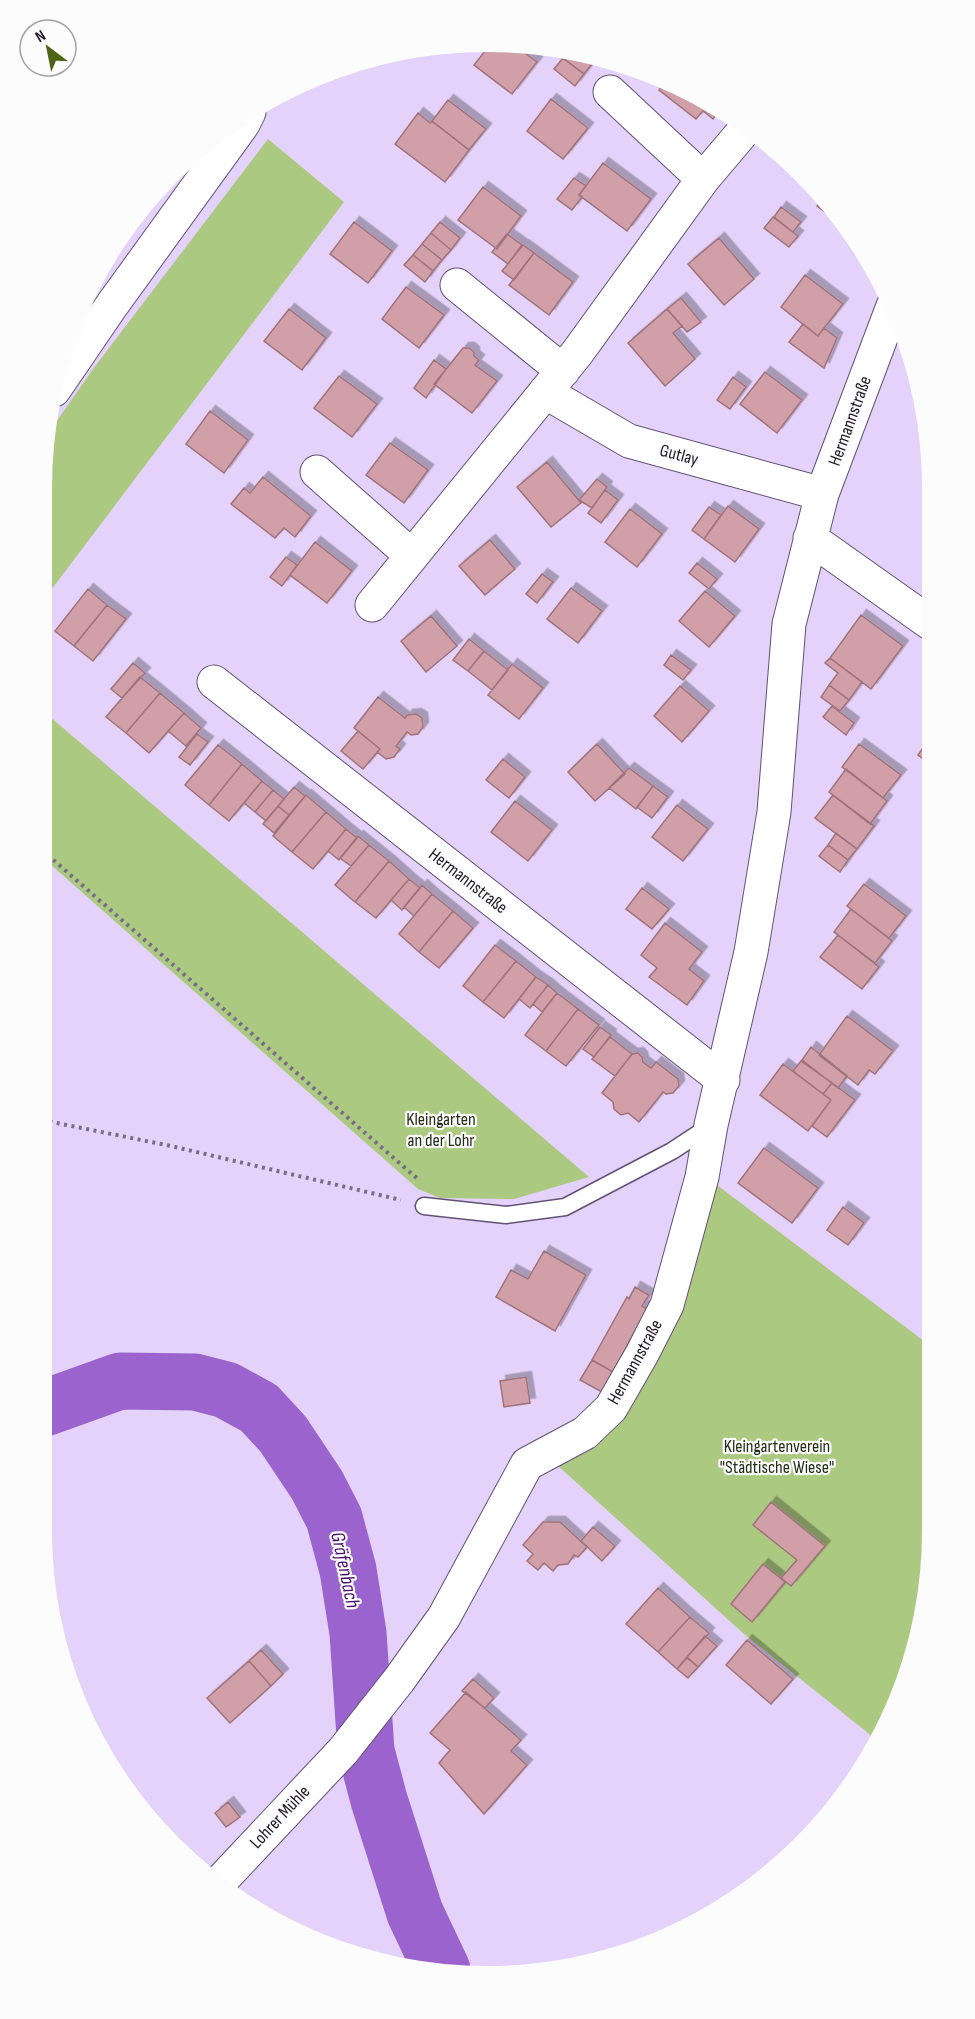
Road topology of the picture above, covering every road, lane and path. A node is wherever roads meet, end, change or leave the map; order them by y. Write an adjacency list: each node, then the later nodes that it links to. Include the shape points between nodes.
1 (610, 92): 4 (street)
2 (237, 132): 7 (street)
3 (741, 135): 4 (street)
4 (703, 179): 8 (street)
5 (457, 285): 8 (street, Gutlay)
6 (888, 319): 10 (street, Hermannstraße)
7 (70, 367)
8 (554, 382): 10 (street, Gutlay, via 629,441); 12 (street)
9 (317, 472): 12 (street)
10 (822, 494): 11 (street, Hermannstraße)
11 (810, 538): 14 (street); 17 (street, Hermannstraße, via 789,624 774,812 751,952)
12 (412, 556): 13 (street)
13 (372, 605)
14 (922, 618)
15 (214, 682): 17 (street, Hermannstraße)
16 (52, 858): 20 (path, via 425,1186)
17 (723, 1080): 19 (street, Hermannstraße)
18 (52, 1122): 20 (path)
19 (711, 1125): 20 (lane, via 672,1151 564,1207 506,1215); 21 (street, Hermannstraße, via 702,1177 667,1305 611,1408 585,1433 527,1464 444,1617)
20 (424, 1206)
21 (343, 1751): 22 (street, Lohrer Mühle)
22 (224, 1878)

